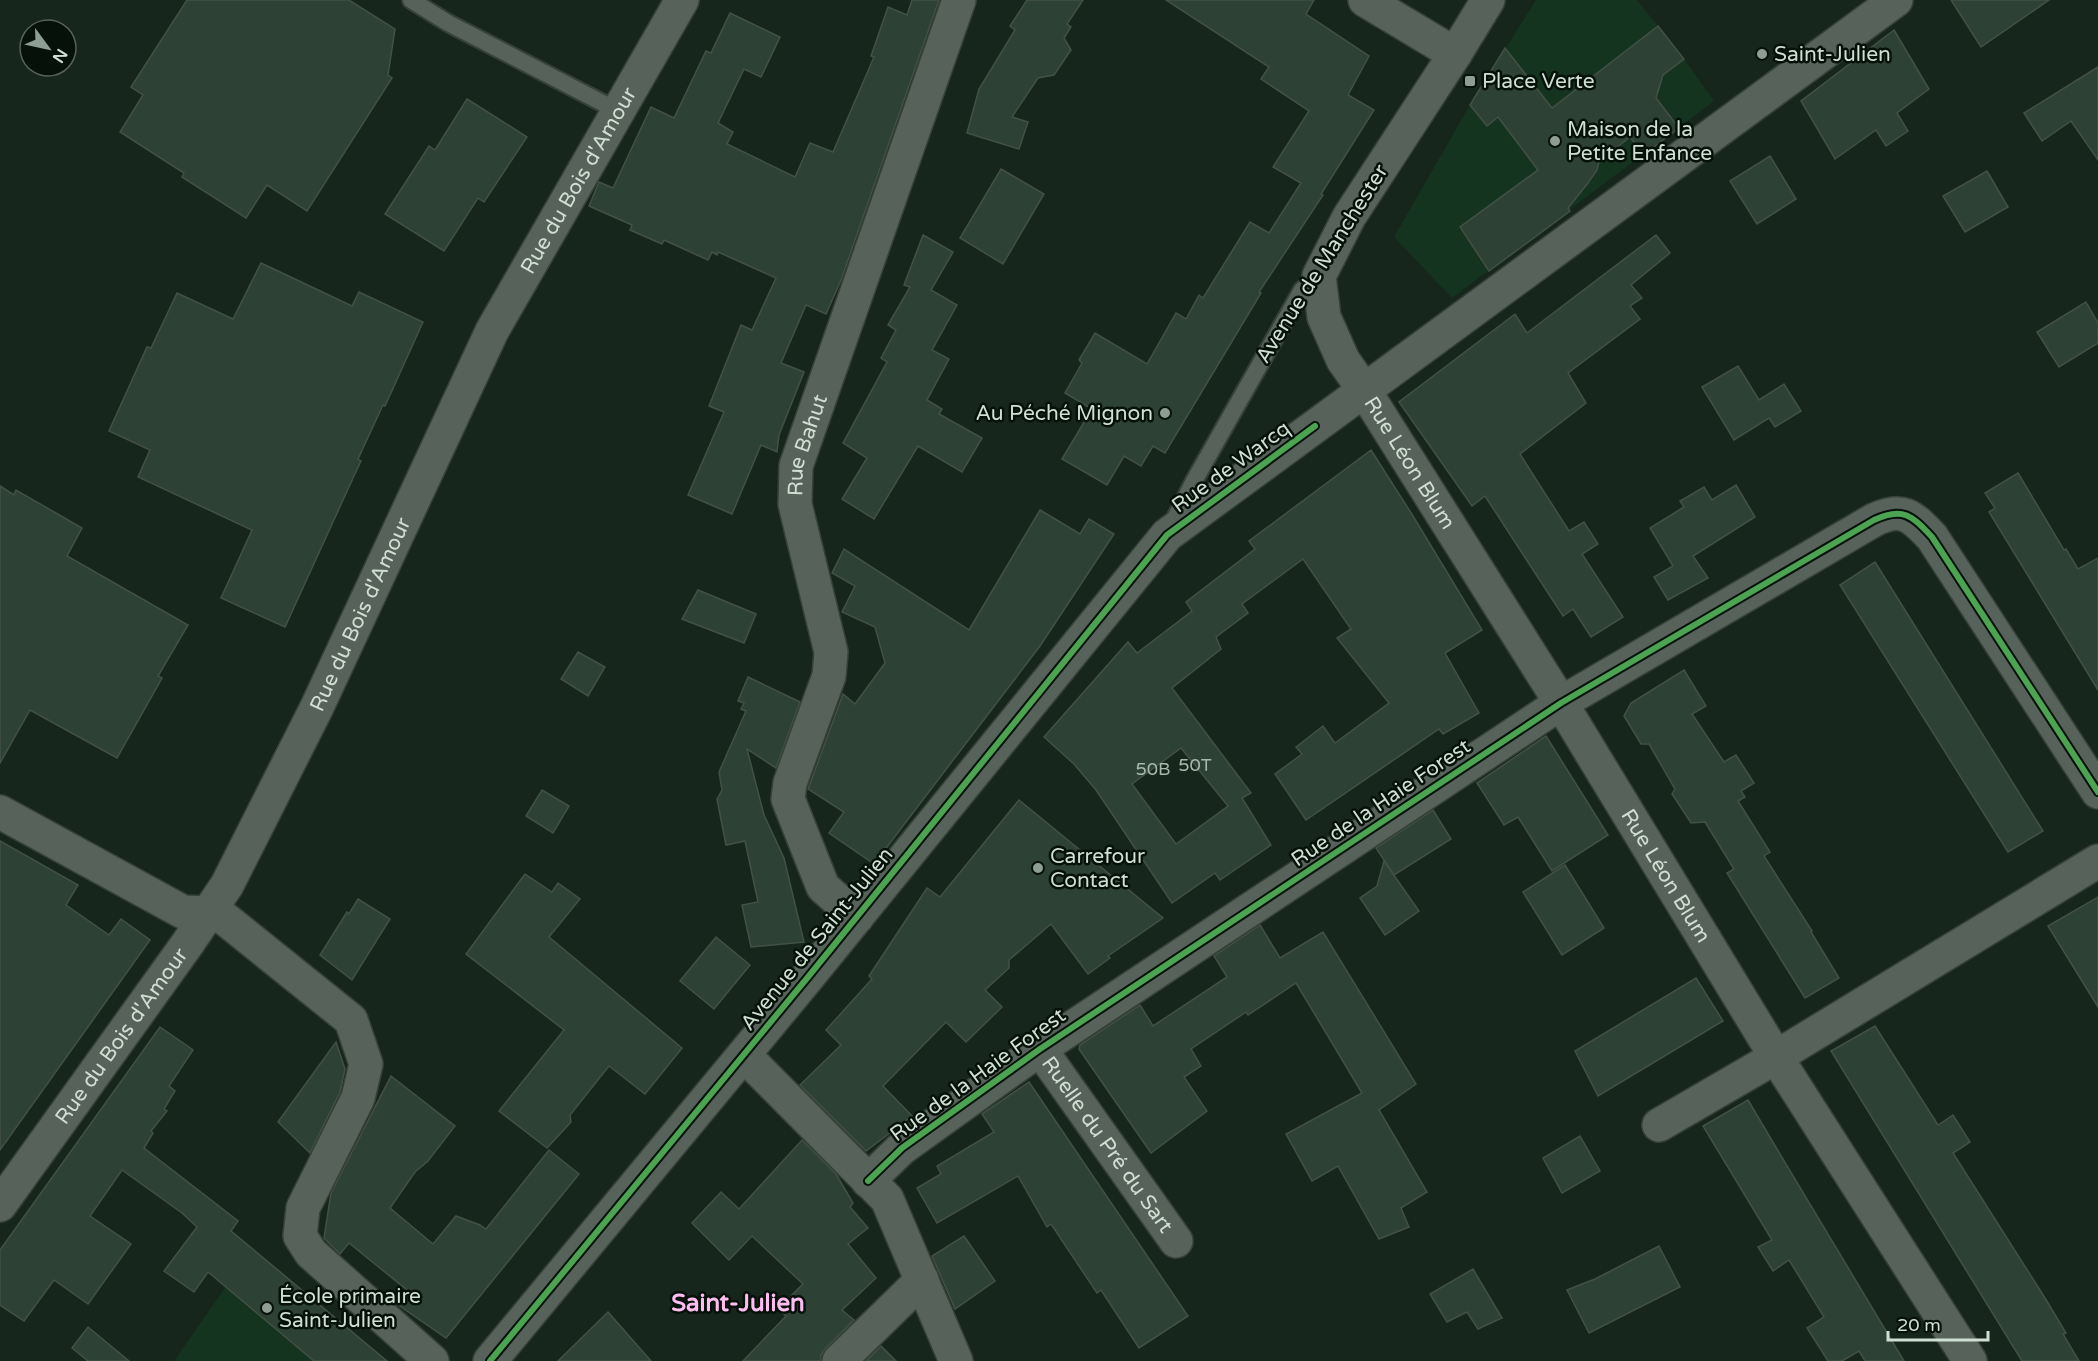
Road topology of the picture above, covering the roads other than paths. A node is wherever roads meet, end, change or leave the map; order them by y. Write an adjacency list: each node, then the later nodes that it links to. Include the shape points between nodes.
1 (411, 0): 8 (lane)
2 (682, 0): 8 (street, Rue du Bois d'Amour)
3 (959, 0): 17 (street, Rue Bahut, via 796,466 795,504 831,652 829,676 790,783 788,799 823,887)
4 (1365, 0): 7 (street)
5 (1488, 0): 7 (street, Avenue de Manchester)
6 (1896, 0): 10 (street, Rue de Warcq)
7 (1455, 54): 9 (street, Avenue de Manchester, via 1349,217)
8 (620, 112): 16 (street, Rue du Bois d'Amour, via 492,331 317,707 227,885)
9 (1319, 276): 10 (street, Rue Léon Blum, via 1324,316 1343,360); 11 (lane, Avenue de Manchester, via 1302,290)
10 (1364, 390): 11 (street, Rue de Warcq); 12 (street, Rue Léon Blum)
11 (1167, 535): 17 (street, Avenue de Saint-Julien)
12 (1561, 703): 13 (street, Rue de la Haie Forest, via 1890,512 1913,517 1932,537); 18 (street, Rue de la Haie Forest); 20 (street, Rue Léon Blum)
13 (2098, 792)
14 (0, 812): 16 (street, via 183,912)
15 (2098, 861): 20 (street)
16 (208, 913): 23 (street, Rue du Bois d'Amour); 26 (street, via 234,925 351,1020 366,1064 358,1098 303,1208 300,1236 310,1253)
17 (857, 917): 19 (street, Avenue de Saint-Julien)
18 (1040, 1049): 22 (street, Rue de la Haie Forest, via 902,1148); 24 (street, Ruelle du Pré du Sart)
19 (744, 1055): 22 (street); 27 (street, Avenue de Saint-Julien)
20 (1776, 1057): 21 (street); 30 (street, Rue Léon Blum)
21 (1659, 1125)
22 (868, 1181): 25 (street, via 887,1199)
23 (0, 1204)
24 (1176, 1241)
25 (922, 1280): 28 (street); 29 (street)
26 (432, 1361)
27 (490, 1361)
28 (839, 1361)
29 (956, 1361)
30 (1970, 1361)

